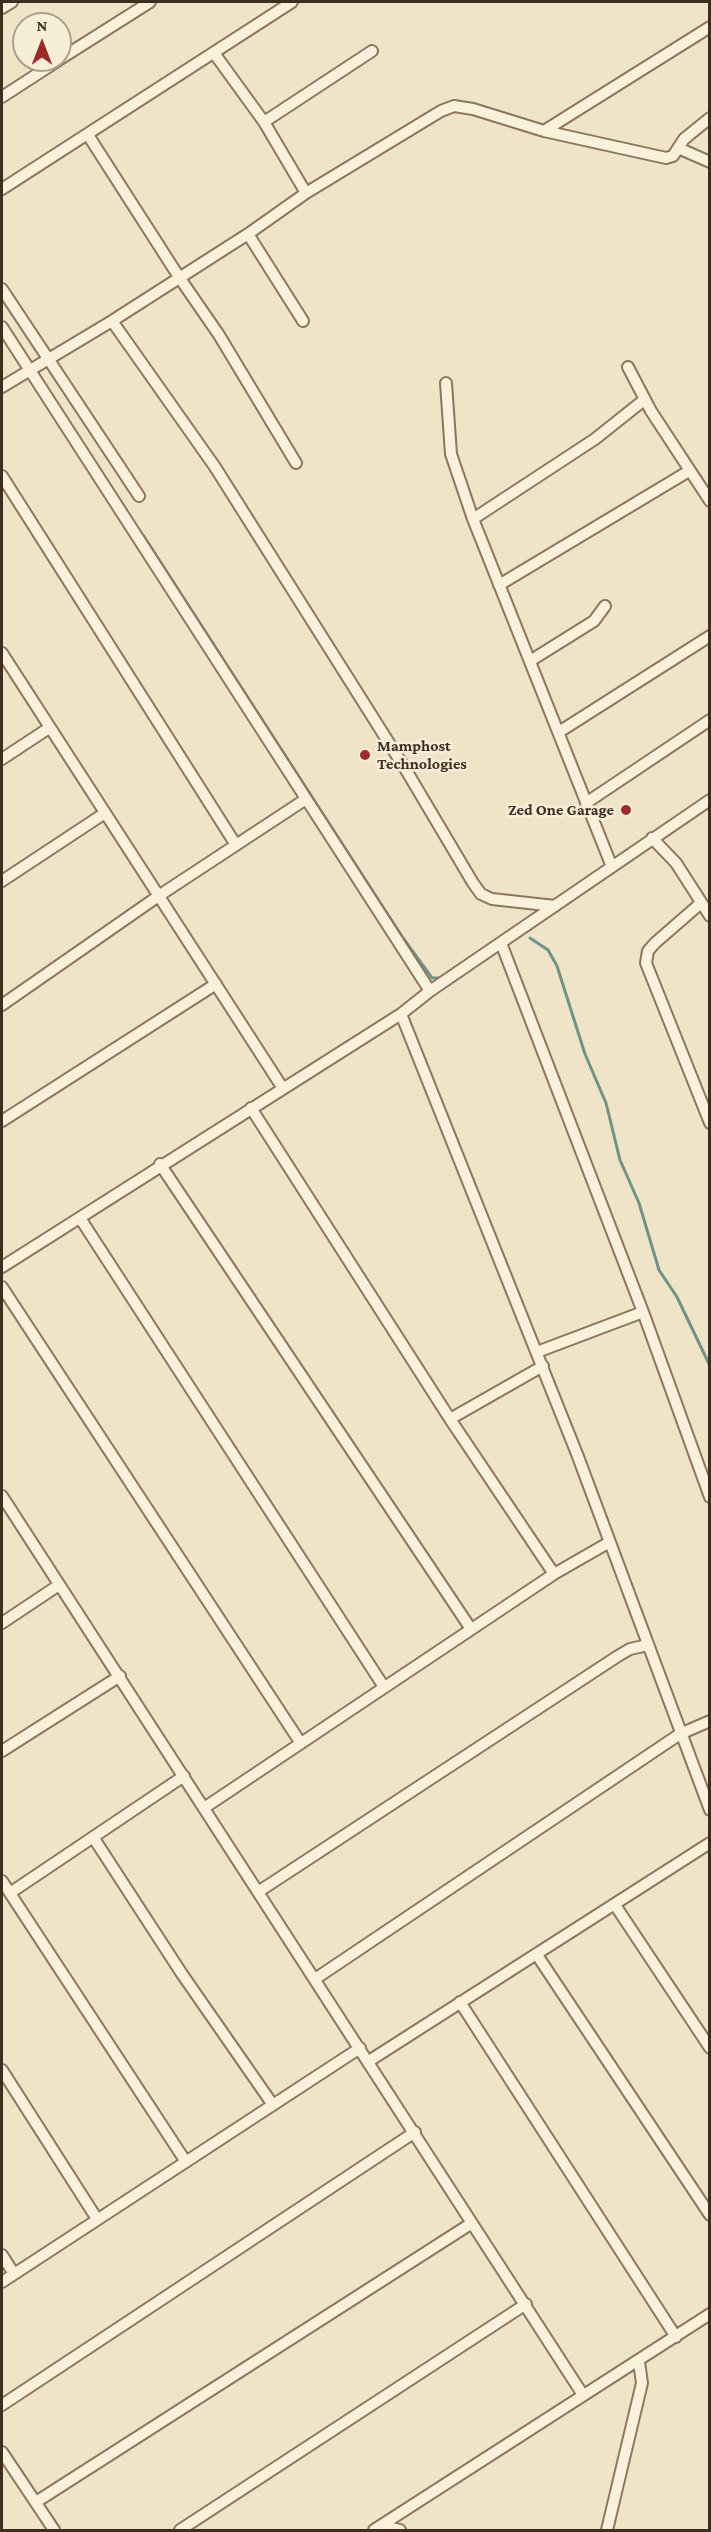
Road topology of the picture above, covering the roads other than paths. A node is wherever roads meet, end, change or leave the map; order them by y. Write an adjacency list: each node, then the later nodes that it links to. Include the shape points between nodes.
1 (12, 2): 4 (street)
2 (150, 2): 7 (street)
3 (292, 2): 8 (street)
4 (2, 8)
5 (710, 27): 13 (street)
6 (372, 51): 12 (street)
7 (72, 52)
8 (214, 54): 12 (street); 14 (street)
9 (41, 72): 10 (street)
10 (2, 97)
11 (710, 118): 15 (street)
12 (264, 122): 18 (street)
13 (544, 131): 15 (street, via 666,158); 18 (street, via 454,106)
14 (88, 135): 17 (street); 20 (street)
15 (678, 148): 16 (street)
16 (710, 162)
17 (2, 189)
18 (306, 192): 19 (street)
19 (248, 234): 20 (street); 23 (street)
20 (179, 278): 22 (street); 31 (street, via 219,335)
21 (2, 289): 25 (street)
22 (112, 321): 25 (street); 56 (street, via 221,477 481,894 492,899)
23 (303, 321)
24 (2, 327): 27 (street)
25 (48, 359): 27 (street); 34 (street)
26 (628, 367): 30 (street)
27 (30, 370): 29 (street); 46 (street)
28 (446, 383): 36 (street, via 451,454)
29 (2, 387)
30 (644, 400): 32 (street); 36 (street, via 596,439)
31 (296, 463)
32 (689, 471): 35 (street); 37 (street)
33 (2, 476): 51 (street)
34 (138, 496)
35 (710, 501)
36 (473, 519): 37 (street)
37 (500, 585): 41 (street)
38 (604, 606): 41 (street, via 594,621)
39 (710, 636): 44 (street)
40 (2, 653): 43 (street)
41 (530, 661): 44 (street)
42 (710, 720): 48 (street)
43 (49, 728): 45 (street); 49 (street)
44 (560, 732): 48 (street)
45 (2, 759)
46 (306, 799): 51 (street); 60 (street)
47 (710, 800): 50 (street)
48 (586, 802): 52 (street)
49 (105, 813): 53 (street); 54 (street)
50 (652, 838): 52 (street); 55 (street, via 676,863)
51 (236, 845): 54 (street)
52 (612, 867): 56 (street)
53 (2, 881)
54 (160, 895): 59 (street); 61 (street)
55 (701, 903): 57 (street); 66 (street, via 655,943 648,951 646,963)
56 (555, 906): 58 (street)
57 (710, 916)
58 (501, 943): 60 (street); 71 (street)
59 (216, 984): 63 (street); 65 (street)
60 (430, 991): 62 (street)
61 (2, 1005)
62 (401, 1014): 63 (street); 72 (street)
63 (282, 1087): 64 (street)
64 (251, 1108): 67 (street); 74 (street)
65 (2, 1121)
66 (710, 1123)
67 (160, 1164): 68 (street); 81 (street)
68 (80, 1218): 69 (street); 84 (street)
69 (2, 1267)
70 (2, 1287): 87 (street)
71 (643, 1312): 72 (street); 75 (street)
72 (537, 1352): 73 (street)
73 (543, 1366): 74 (street); 77 (street)
74 (450, 1419): 78 (street)
75 (710, 1497)
76 (2, 1498): 79 (street)
77 (609, 1543): 78 (street); 82 (street)
78 (554, 1574): 81 (street)
79 (59, 1585): 80 (street); 83 (street)
80 (2, 1623)
81 (471, 1629): 84 (street)
82 (648, 1645): 86 (street); 95 (street, via 618,1656)
83 (120, 1676): 88 (street); 89 (street)
84 (384, 1687): 87 (street)
85 (710, 1721): 86 (street)
86 (680, 1734): 91 (street); 99 (street)
87 (300, 1742): 90 (street)
88 (2, 1751)
89 (184, 1776): 90 (street); 92 (street)
90 (204, 1808): 95 (street)
91 (710, 1810)
92 (93, 1837): 96 (street); 105 (street)
93 (710, 1843): 97 (street)
94 (2, 1881): 96 (street)
95 (258, 1892): 99 (street)
96 (10, 1893): 107 (street)
97 (615, 1905): 98 (street); 102 (street)
98 (537, 1955): 100 (street); 108 (street)
99 (315, 1979): 101 (street)
100 (460, 2002): 103 (street); 116 (street)
101 (360, 2048): 103 (street); 105 (street)
102 (710, 2048)
103 (369, 2061): 106 (street)
104 (2, 2070): 109 (street)
105 (273, 2105): 107 (street)
106 (416, 2132): 110 (street); 119 (street)
107 (186, 2162): 109 (street)
108 (710, 2215)
109 (97, 2219): 112 (street)
110 (472, 2223): 114 (street); 121 (street)
111 (2, 2255): 112 (street)
112 (14, 2274): 113 (street)
113 (2, 2282)
114 (526, 2304): 118 (street); 124 (street)
115 (710, 2314): 116 (street)
116 (676, 2337): 117 (street)
117 (639, 2362): 118 (street); 126 (street, via 642,2383)
118 (583, 2395): 122 (street)
119 (2, 2404)
120 (2, 2452): 121 (street)
121 (36, 2502): 123 (street)
122 (378, 2528): 125 (street)
123 (54, 2530)
124 (180, 2530)
125 (400, 2530)
126 (607, 2530)

